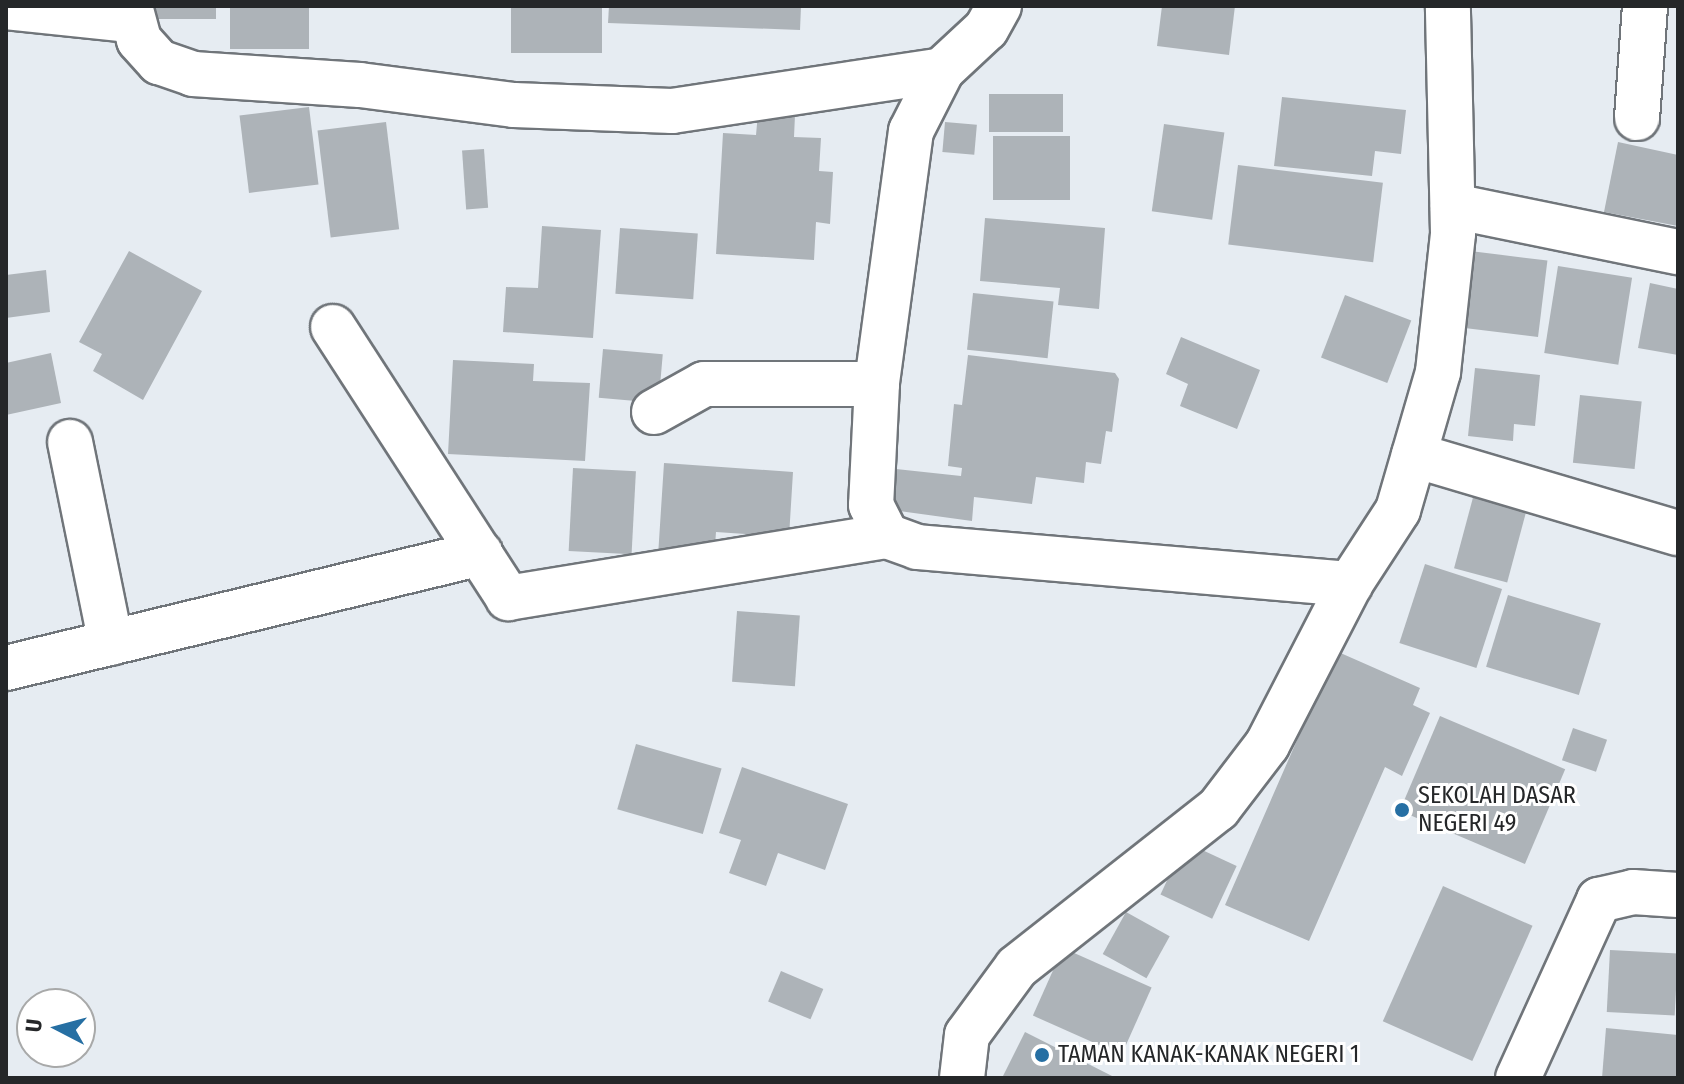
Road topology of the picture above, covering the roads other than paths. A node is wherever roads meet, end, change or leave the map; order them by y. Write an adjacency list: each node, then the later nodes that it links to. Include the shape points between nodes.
1 (999, 6): 6 (street, via 986,29)
2 (1448, 6): 8 (street)
3 (1645, 6): 7 (street)
4 (6, 7): 5 (street)
5 (130, 13): 6 (street, via 159,62 193,74 360,85 514,105 672,111)
6 (942, 70): 11 (street, via 911,131)
7 (1637, 118)
8 (1453, 206): 9 (street); 14 (street, via 1438,372)
9 (1678, 252)
10 (333, 327): 17 (street)
11 (877, 384): 12 (street, via 704,384); 16 (street, via 871,505)
12 (654, 412)
13 (70, 442): 19 (street)
14 (1414, 455): 15 (street); 18 (street, via 1398,510)
15 (1678, 533)
16 (887, 536): 17 (street, via 508,598); 18 (street, via 917,547)
17 (480, 553): 19 (street)
18 (1350, 584): 22 (street, via 1267,745 1218,809 1017,967 967,1035)
19 (111, 643): 20 (street)
20 (6, 668)
21 (1678, 895): 23 (street, via 1633,892 1599,900)
22 (962, 1078)
23 (1518, 1078)

